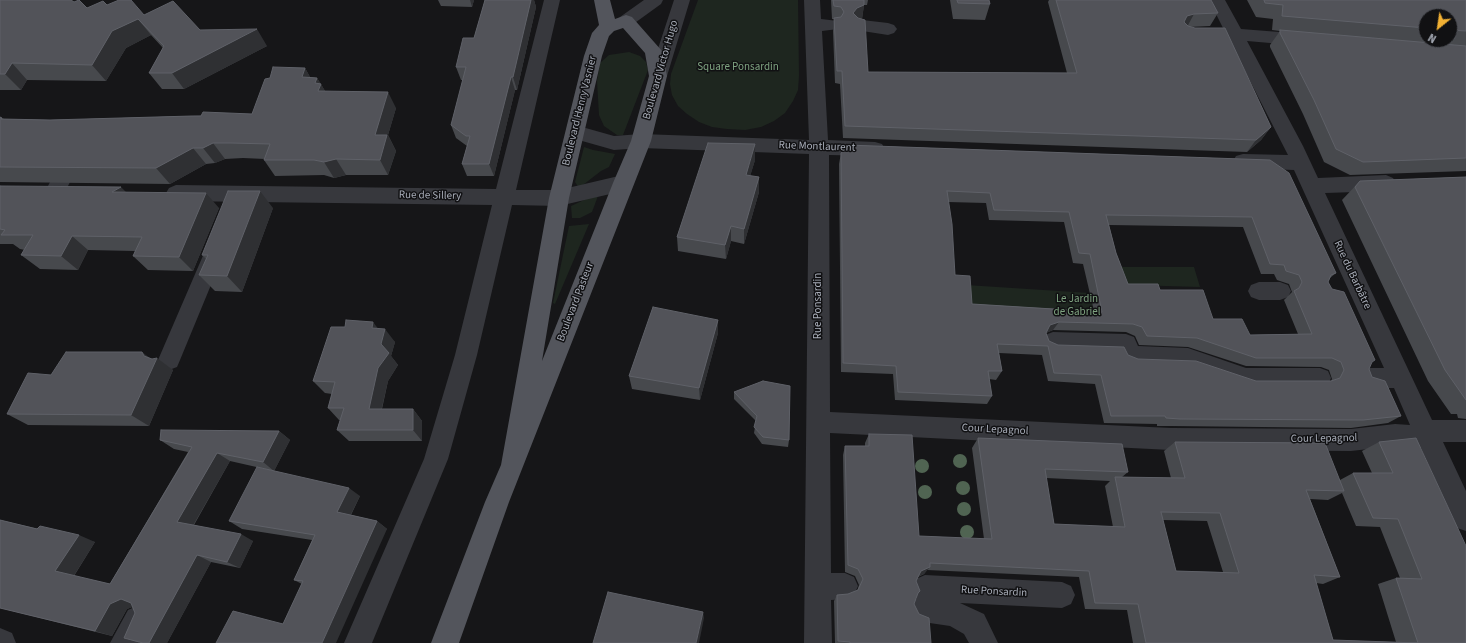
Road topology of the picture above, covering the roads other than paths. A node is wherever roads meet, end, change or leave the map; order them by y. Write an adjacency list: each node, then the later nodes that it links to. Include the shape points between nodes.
1 (552, 0): 30 (street)
2 (602, 0): 11 (main road)
3 (655, 0): 7 (street)
4 (682, 0): 16 (street, Boulevard Victor Hugo)
5 (812, 0): 8 (street, Rue Ponsardin)
6 (1217, 0): 14 (street, Rue du Barbâtre)
7 (626, 21): 11 (main road); 16 (main road, via 653,51)
8 (814, 25): 9 (street); 19 (street, Rue Ponsardin)
9 (832, 25)
10 (862, 26): 12 (street)
11 (608, 27): 17 (main road, Boulevard Henry Vasnier, via 601,33 593,56)
12 (888, 29)
13 (1209, 34): 14 (street)
14 (1234, 34): 15 (street); 22 (street, Rue du Barbâtre)
15 (1324, 42)
16 (658, 76): 18 (main road, Boulevard Victor Hugo)
17 (575, 132): 18 (street, Rue Montlaurent, via 614,143); 31 (main road, Boulevard Henry Vasnier)
18 (641, 141): 19 (street, Rue Montlaurent); 24 (main road, Boulevard Pasteur)
19 (819, 147): 20 (street, Rue Montlaurent); 43 (street, Rue Ponsardin)
20 (893, 149)
21 (1224, 161): 22 (street)
22 (1300, 163): 26 (street, Rue du Barbâtre)
23 (64, 174): 27 (street, via 47,192)
24 (623, 183): 31 (street, Rue de Sillery); 46 (main road, Boulevard Pasteur)
25 (1402, 183): 26 (street)
26 (1311, 186): 37 (street, Rue du Barbâtre)
27 (78, 192)
28 (157, 193): 29 (street, Rue de Sillery)
29 (235, 194): 30 (street, Rue de Sillery); 32 (street)
30 (505, 197): 31 (street, Rue de Sillery); 51 (street, via 466,355 436,459)
31 (559, 198): 46 (main road, Boulevard Pasteur)
32 (229, 215)
33 (221, 237): 39 (street)
34 (1259, 291): 35 (street)
35 (1280, 291)
36 (1337, 291): 37 (street)
37 (1360, 292): 42 (street, Rue du Barbâtre)
38 (1053, 342): 40 (street, via 1126,344 1130,356 1188,358 1246,378)
39 (169, 360)
40 (1320, 378)
41 (1369, 378): 42 (street)
42 (1400, 378): 45 (street, Rue du Barbâtre)
43 (819, 422): 45 (street, Cour Lepagnol, via 1173,447 1351,440); 53 (street, Rue Ponsardin, via 829,596)
44 (1466, 431): 45 (street, Cour Lepagnol)
45 (1426, 434): 47 (street, Rue du Barbâtre)
46 (513, 465): 52 (main road, Boulevard Pasteur)
47 (1466, 519)
48 (1062, 595): 54 (street, Rue Ponsardin, via 924,599 974,624)
49 (137, 619): 50 (street)
50 (124, 643)
51 (358, 643)
52 (445, 643)
53 (818, 643)
54 (984, 643)

